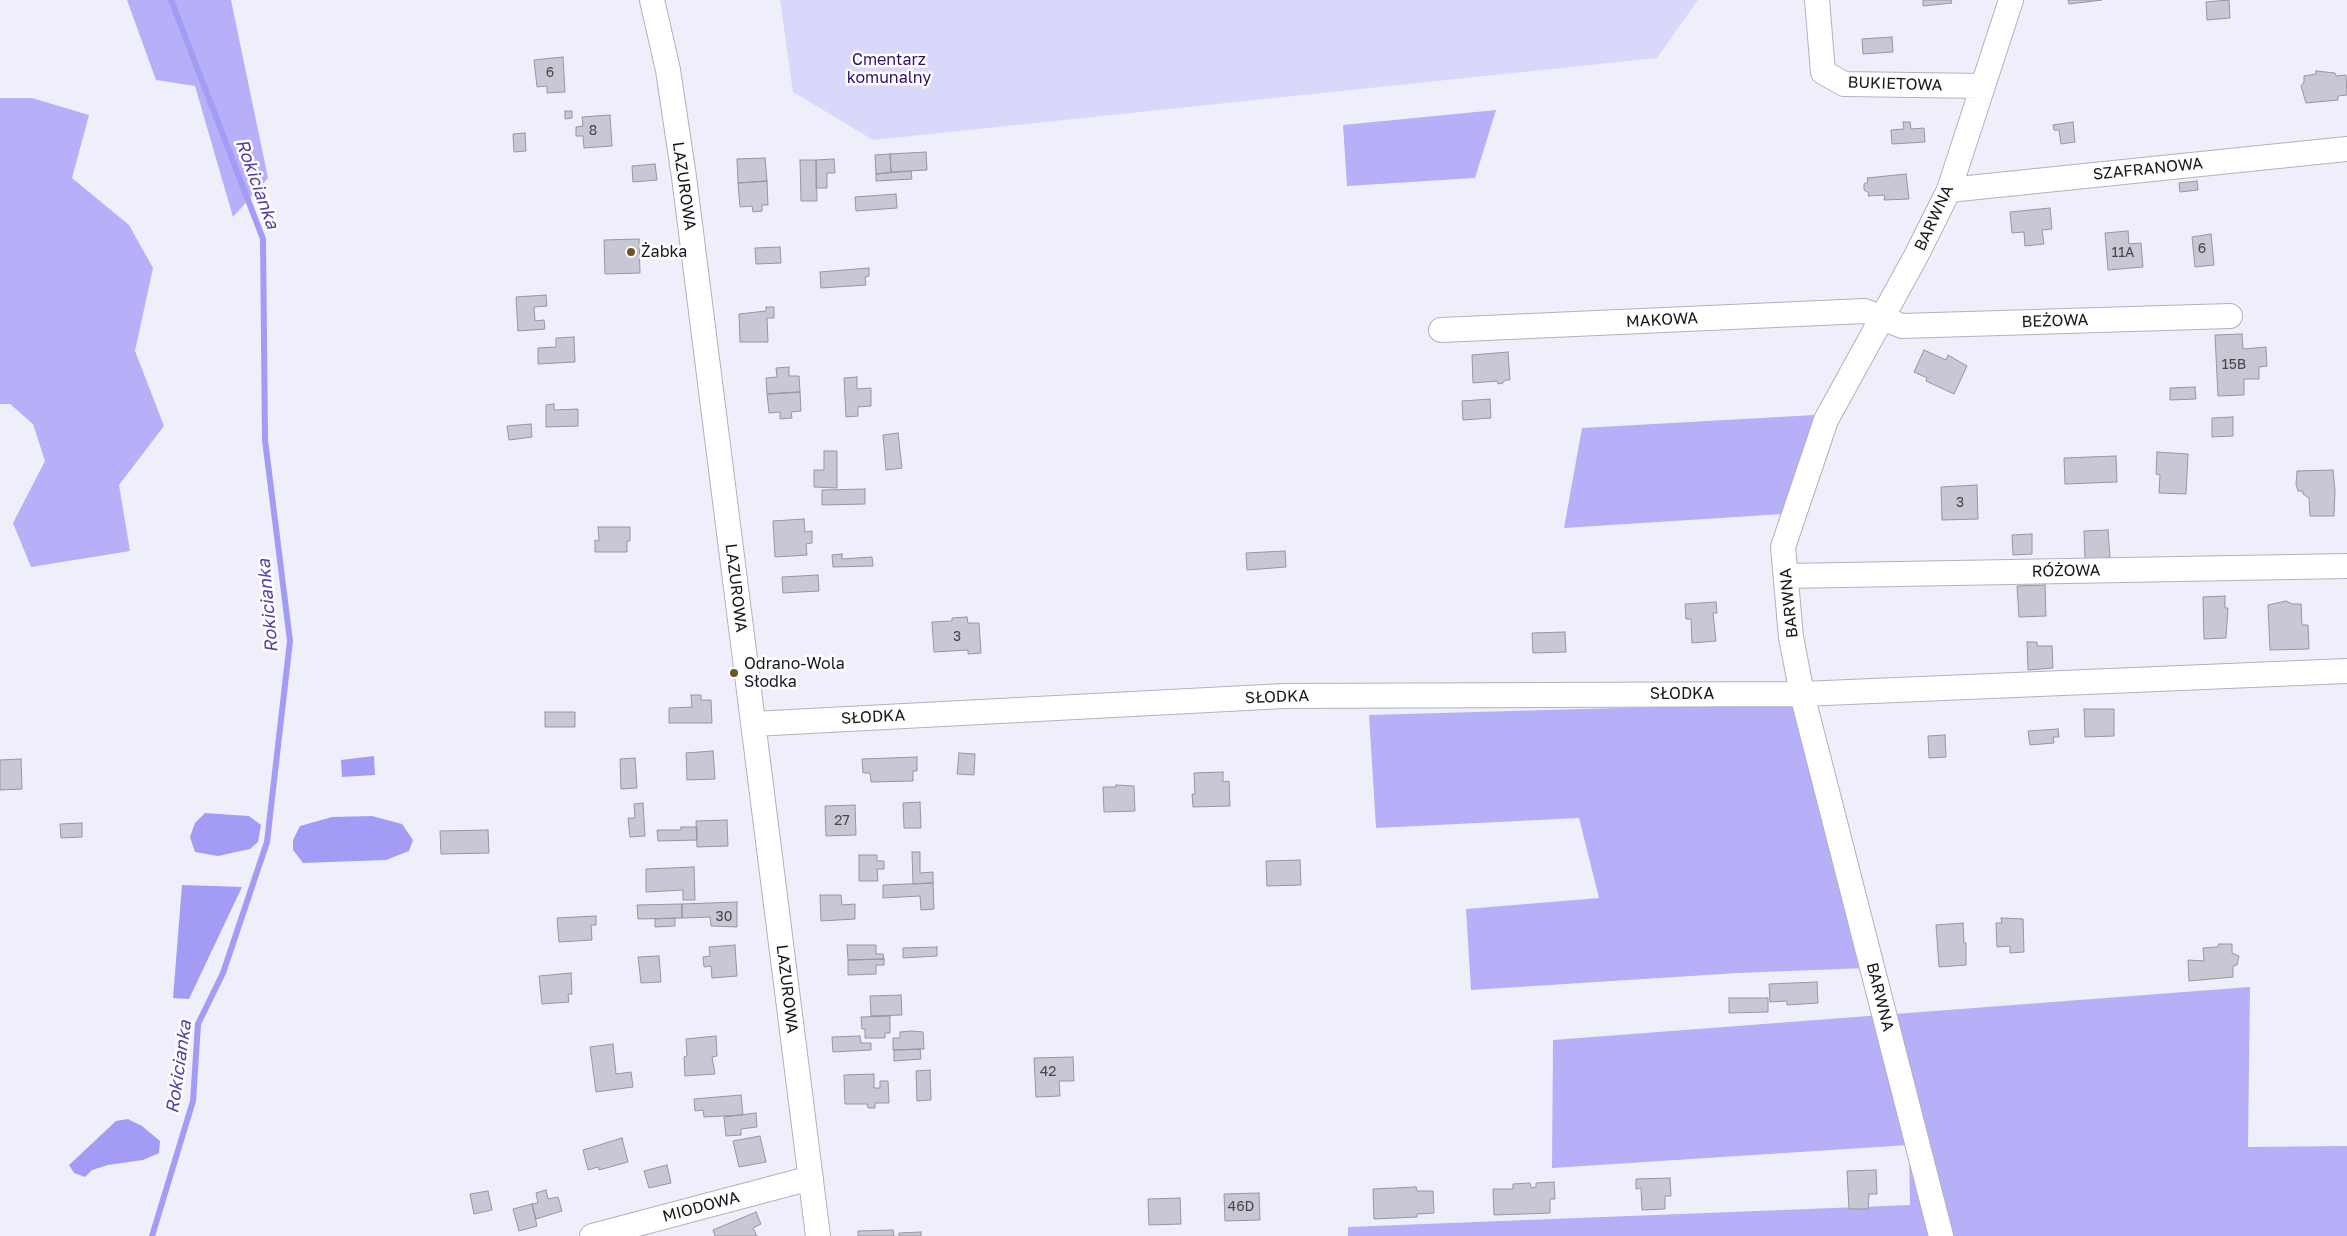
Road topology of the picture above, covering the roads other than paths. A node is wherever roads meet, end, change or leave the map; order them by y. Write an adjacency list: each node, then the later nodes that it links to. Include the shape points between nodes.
1 (652, 0): 14 (street, LAZUROWA, via 668,70 684,177)
2 (1817, 0): 4 (street, BUKIETOWA, via 1824,72 1844,84)
3 (2011, 0): 4 (street, BARWNA)
4 (1982, 86): 6 (street, BARWNA)
5 (2347, 149): 6 (street, SZAFRANOWA)
6 (1949, 190): 8 (street, BARWNA)
7 (2230, 316): 8 (street, BEŻOWA, via 1902,326)
8 (1882, 317): 9 (street, MAKOWA, via 1864,311); 11 (street, BARWNA, via 1826,420 1783,546)
9 (1441, 330)
10 (2347, 566): 11 (street, RÓŻOWA)
11 (1786, 576): 13 (street, BARWNA, via 1791,637)
12 (2347, 671): 13 (street, SŁODKA)
13 (1802, 694): 14 (street, SŁODKA, via 1284,696); 18 (street, BARWNA)
14 (753, 724): 15 (street, LAZUROWA)
15 (811, 1178): 16 (street, MIODOWA); 17 (street, LAZUROWA)
16 (592, 1236)
17 (818, 1236)
18 (1941, 1236)

